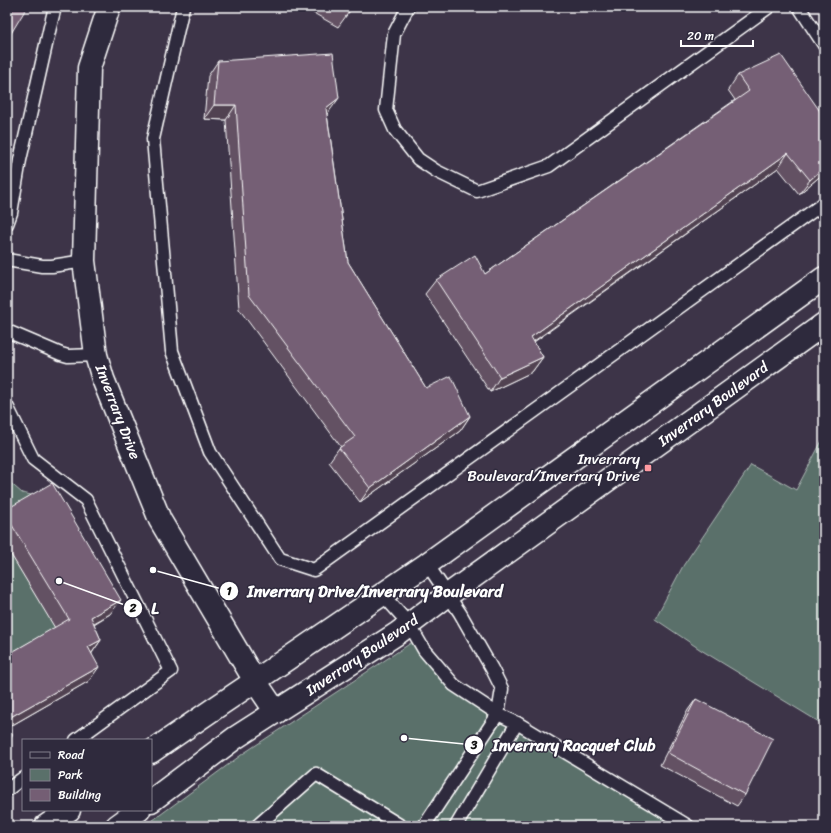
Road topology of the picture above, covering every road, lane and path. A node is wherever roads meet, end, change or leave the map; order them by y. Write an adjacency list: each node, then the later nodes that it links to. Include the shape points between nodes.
1 (55, 7): 9 (lane)
2 (109, 7): 11 (street, Inverrary Drive, via 89,68)
3 (184, 7): 8 (lane, via 153,139 172,351 210,452 280,560 314,570)
4 (408, 7): 5 (lane, via 394,34 386,110 395,130 418,160 477,191 549,166)
5 (769, 7)
6 (798, 7): 7 (lane)
7 (824, 45)
8 (824, 203)
9 (7, 224)
10 (7, 260): 11 (lane, via 42,266)
11 (84, 262): 15 (street, Inverrary Drive)
12 (824, 278): 17 (street)
13 (824, 324): 19 (street, Inverrary Boulevard)
14 (7, 331): 15 (lane, via 68,356)
15 (96, 355): 21 (street, Inverrary Drive, via 103,379 160,520)
16 (7, 406): 25 (lane, via 33,459 86,500 172,671)
17 (427, 564): 18 (street); 19 (lane)
18 (383, 595): 20 (lane); 21 (street)
19 (448, 595): 20 (street, Inverrary Boulevard); 23 (lane, via 502,689)
20 (409, 624): 22 (street, Inverrary Boulevard); 23 (lane, via 424,650 454,685)
21 (255, 681): 22 (street, Inverrary Drive); 26 (street)
22 (276, 712): 29 (street, Inverrary Boulevard, via 235,738)
23 (498, 714): 24 (lane); 36 (lane)
24 (517, 723): 37 (lane); 38 (lane)
25 (77, 739)
26 (152, 751)
27 (22, 779): 28 (lane)
28 (7, 790)
29 (152, 800)
30 (68, 811): 32 (street)
31 (138, 811): 33 (street)
32 (46, 826)
33 (118, 826)
34 (257, 826): 35 (lane, via 316,774)
35 (401, 826)
36 (424, 826)
37 (456, 826)
38 (688, 826)

